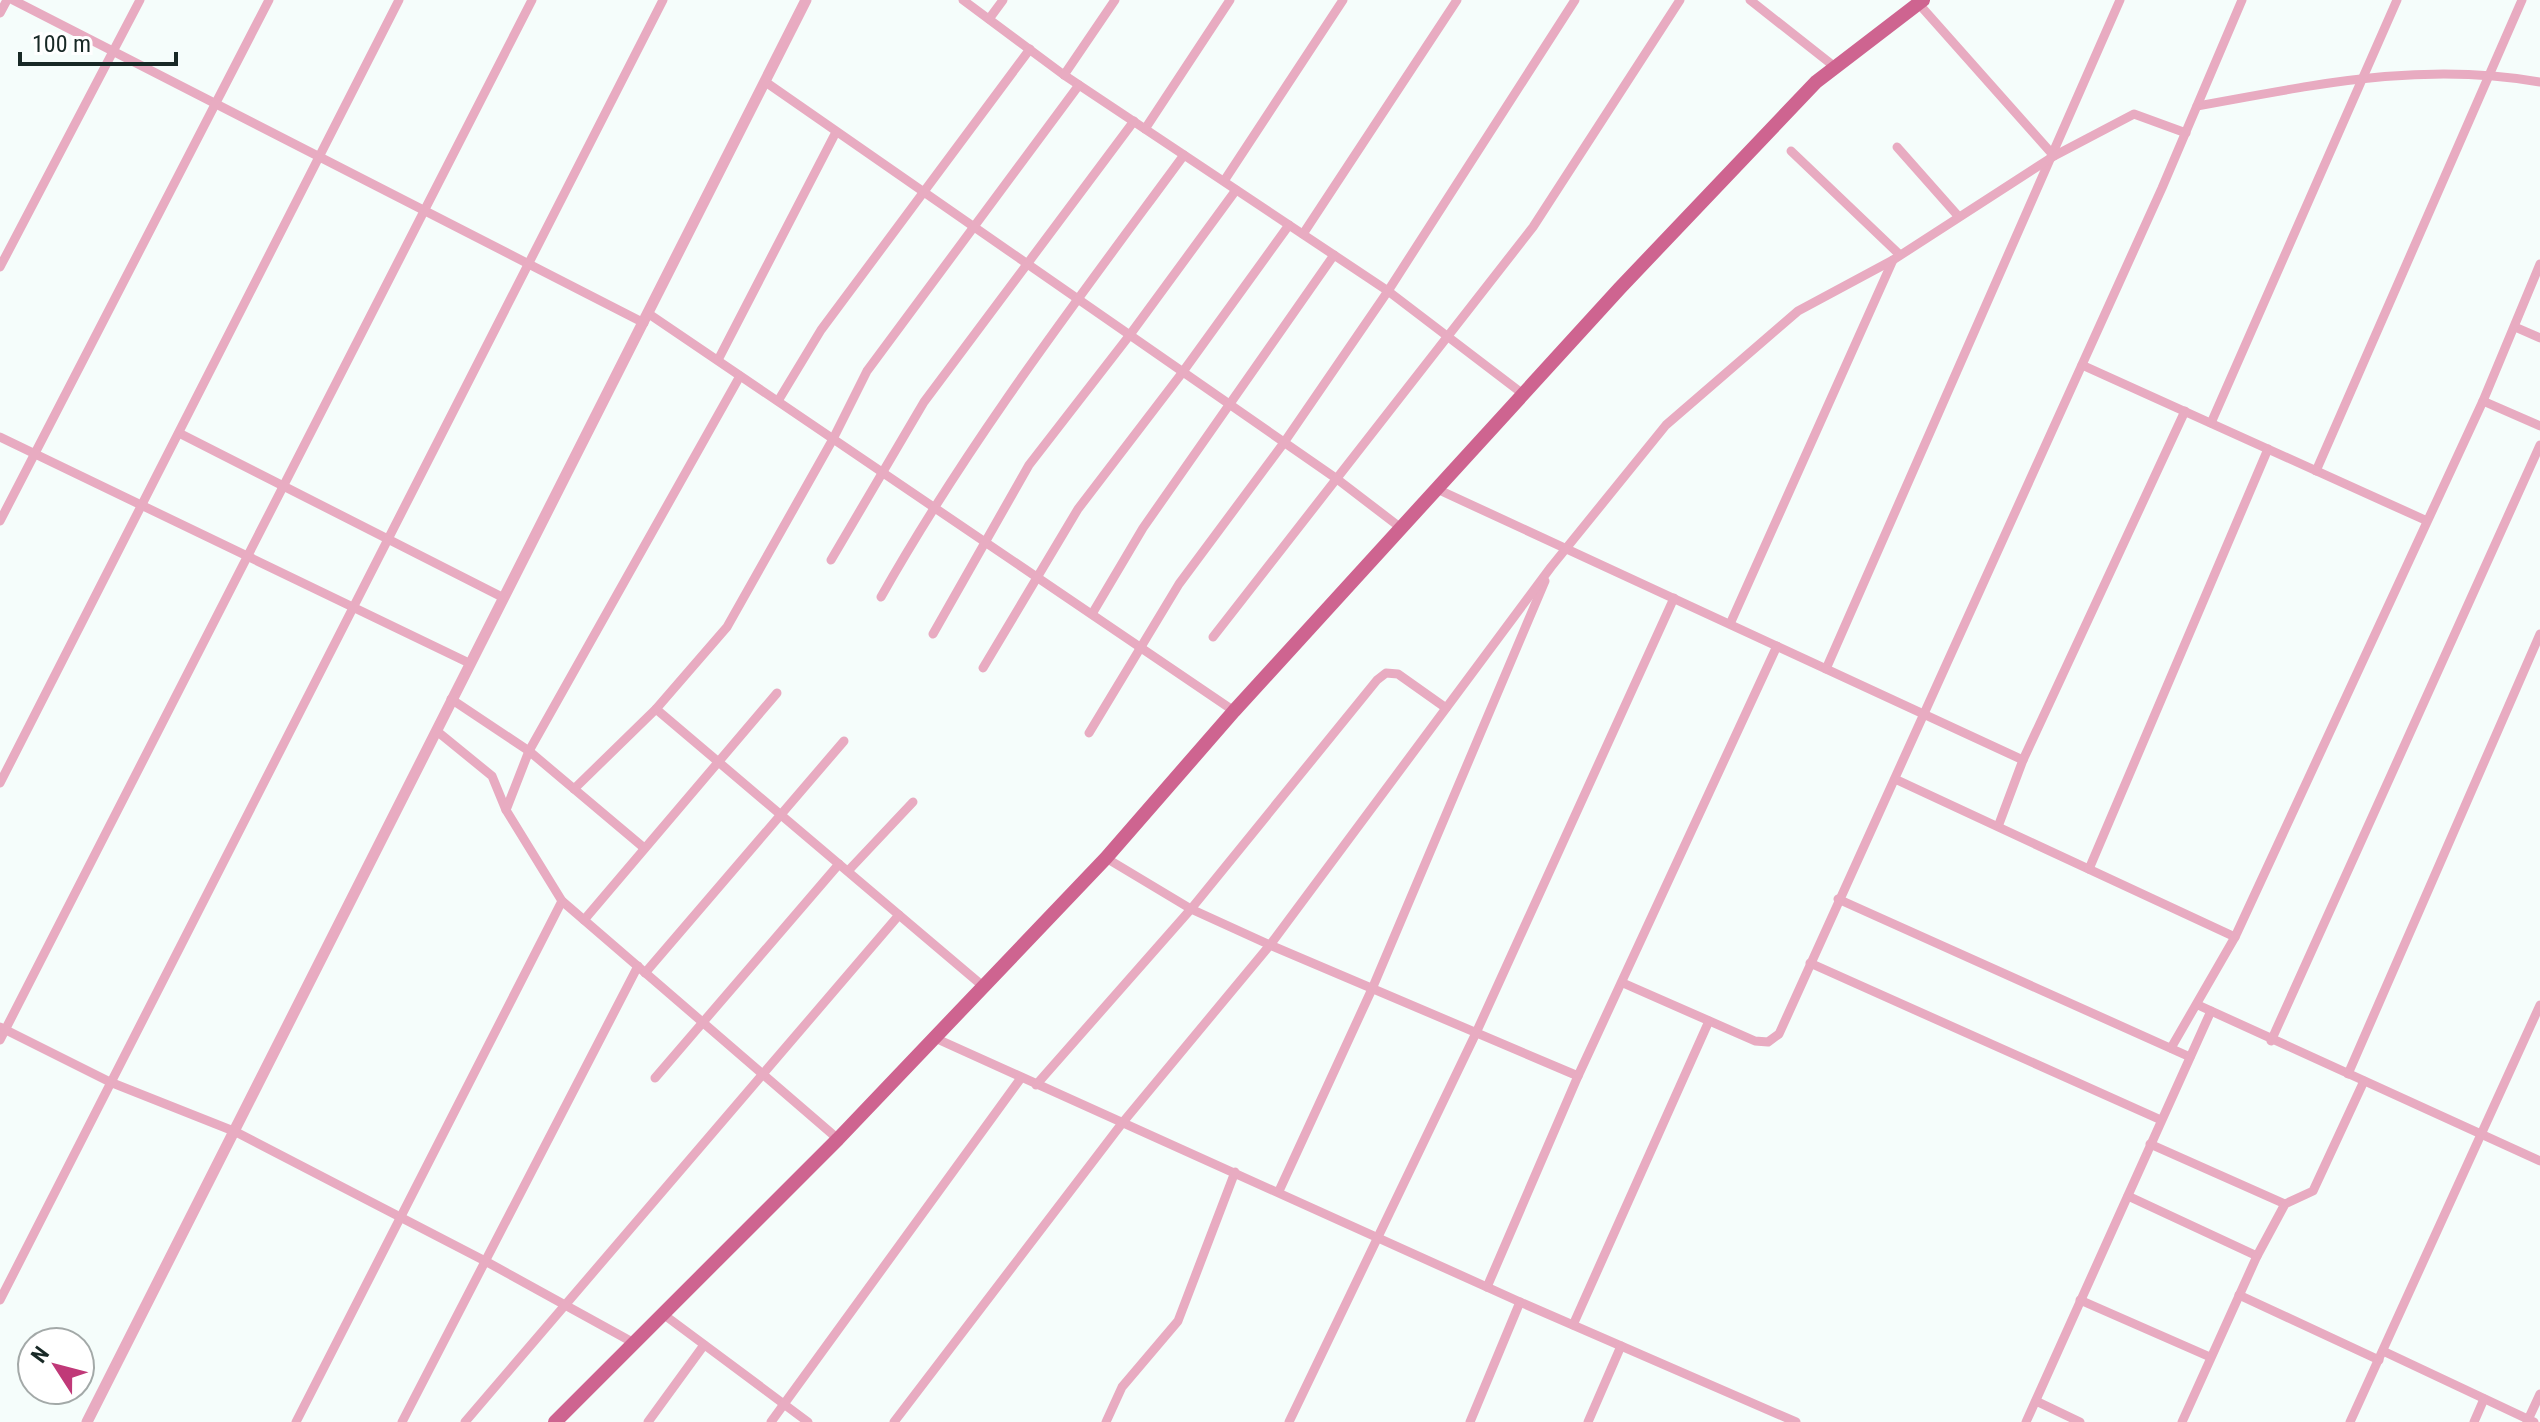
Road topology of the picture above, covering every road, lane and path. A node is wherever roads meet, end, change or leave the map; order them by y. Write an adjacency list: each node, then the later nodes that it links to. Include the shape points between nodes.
1 (7, 0): 23 (street)
2 (13, 0): 26 (street)
3 (140, 0): 26 (street)
4 (269, 0): 34 (street)
5 (399, 0): 44 (street)
6 (532, 0): 48 (street)
7 (663, 0): 57 (street)
8 (806, 0): 32 (street)
9 (963, 0): 24 (street)
10 (1003, 0): 24 (street)
11 (1115, 0): 29 (street)
12 (1230, 0): 37 (street)
13 (1343, 0): 45 (street)
14 (1457, 0): 52 (street)
15 (1575, 0): 59 (street)
16 (1680, 0): 65 (street, via 1533,227)
17 (1750, 0): 27 (street)
18 (2120, 0): 43 (street)
19 (2242, 0): 35 (street)
20 (2397, 0): 30 (street)
21 (2522, 0): 28 (street)
22 (1921, 2): 27 (main road); 43 (street)
23 (0, 13)
24 (989, 19): 25 (street)
25 (1030, 49): 29 (street); 47 (street)
26 (114, 52): 34 (street); 58 (street)
27 (1835, 67): 70 (main road)
28 (2493, 74): 30 (street); 31 (street); 85 (street)
29 (1064, 75): 33 (street)
30 (2367, 76): 35 (street); 75 (street)
31 (2540, 82)
32 (767, 83): 38 (street); 61 (street)
33 (1079, 85): 36 (street); 51 (street)
34 (216, 105): 44 (street); 83 (street)
35 (2197, 106): 39 (street)
36 (1134, 121): 37 (street); 55 (street)
37 (1145, 129): 42 (street)
38 (836, 132): 47 (street); 66 (street)
39 (2186, 133): 43 (street, via 2134,114); 67 (street)
40 (1897, 147): 49 (street)
41 (1791, 151): 54 (street)
42 (1184, 155): 45 (street); 60 (street)
43 (2054, 156): 49 (street); 115 (street)
44 (318, 157): 48 (street); 77 (street)
45 (1224, 181): 46 (street)
46 (1236, 190): 50 (street); 63 (street)
47 (923, 192): 51 (street); 71 (street, via 821,330)
48 (425, 213): 57 (street); 87 (street)
49 (1959, 217): 54 (street)
50 (1289, 225): 52 (street); 68 (street)
51 (973, 227): 55 (street); 79 (street, via 867,371)
52 (1303, 234): 53 (street)
53 (1334, 255): 59 (street); 73 (street)
54 (1897, 258): 96 (street, via 1798,311 1666,425); 106 (street)
55 (1026, 264): 60 (street); 84 (street, via 924,402)
56 (2540, 264): 62 (street)
57 (529, 265): 61 (street); 94 (street)
58 (0, 267)
59 (1388, 291): 65 (street); 80 (street)
60 (1077, 300): 63 (street); 90 (street)
61 (646, 319): 66 (street); 101 (street)
62 (2515, 327): 64 (street); 72 (street)
63 (1129, 336): 68 (street); 95 (street, via 1029,465)
64 (2540, 338)
65 (1449, 339): 70 (street); 86 (street)
66 (718, 360): 69 (street)
67 (2082, 365): 74 (street); 121 (street)
68 (1182, 373): 73 (street); 100 (street, via 1078,509)
69 (740, 376): 71 (street); 125 (street)
70 (1523, 394): 88 (main road)
71 (778, 401): 79 (street)
72 (2483, 401): 76 (street); 91 (street)
73 (1230, 407): 80 (street); 105 (street, via 1143,528)
74 (2185, 411): 75 (street); 126 (street)
75 (2211, 423): 82 (street)
76 (2540, 426)
77 (179, 433): 87 (street); 89 (street)
78 (0, 437): 83 (street)
79 (833, 439): 84 (street); 119 (street, via 727,627)
80 (1283, 444): 86 (street); 111 (street, via 1179,584)
81 (2540, 445): 161 (street)
82 (2268, 449): 85 (street); 138 (street)
83 (34, 453): 89 (street); 92 (street)
84 (881, 471): 90 (street); 98 (street)
85 (2316, 471): 91 (street)
86 (1337, 479): 93 (street); 109 (street)
87 (284, 486): 94 (street); 97 (street)
88 (1437, 489): 93 (main road); 96 (street)
89 (142, 505): 97 (street); 129 (street)
90 (932, 506): 95 (street); 102 (street)
91 (2425, 520): 145 (street)
92 (0, 521)
93 (1401, 528): 120 (main road)
94 (388, 539): 101 (street); 104 (street)
95 (985, 542): 100 (street); 107 (street)
96 (1565, 548): 99 (street); 103 (street)
97 (247, 556): 104 (street); 157 (street)
98 (831, 560)
99 (1551, 567): 118 (street); 151 (street)
100 (1039, 578): 105 (street); 114 (street)
101 (502, 597): 113 (street)
102 (881, 597)
103 (1674, 598): 106 (street); 158 (street)
104 (354, 608): 113 (street); 170 (street)
105 (1092, 614): 111 (street)
106 (1730, 624): 110 (street)
107 (933, 634)
108 (2540, 634): 112 (street)
109 (1213, 637)
110 (1777, 646): 115 (street); 149 (street)
111 (1140, 647): 120 (street); 123 (street)
112 (2535, 658): 164 (street)
113 (469, 663): 117 (street)
114 (983, 668)
115 (1826, 669): 121 (street)
116 (777, 693): 127 (street)
117 (451, 699): 122 (street); 125 (street)
118 (1446, 708): 142 (street, via 1398,674 1386,673 1377,680); 146 (street)
119 (656, 709): 127 (street); 130 (street)
120 (1234, 711): 136 (main road)
121 (1924, 714): 126 (street); 128 (street)
122 (438, 732): 132 (street, via 492,776); 174 (street)
123 (1089, 733)
124 (844, 741): 133 (street)
125 (529, 751): 130 (street); 132 (street)
126 (2023, 760): 134 (street)
127 (720, 762): 133 (street); 135 (street)
128 (1895, 779): 134 (street); 140 (street)
129 (0, 783)
130 (574, 789): 135 (street)
131 (913, 802): 139 (street)
132 (506, 810): 141 (street)
133 (781, 815): 137 (street); 148 (street)
134 (1999, 824): 138 (street)
135 (643, 847): 144 (street)
136 (1106, 858): 142 (street); 150 (main road)
137 (839, 864): 139 (street); 156 (street)
138 (2089, 869): 145 (street)
139 (848, 871): 143 (street)
140 (1838, 899): 147 (street); 162 (street)
141 (562, 901): 144 (street); 183 (street)
142 (1191, 909): 146 (street); 171 (street)
143 (899, 915): 150 (street); 165 (street)
144 (584, 920): 148 (street)
145 (2235, 937): 152 (street)
146 (1270, 945): 151 (street); 173 (street)
147 (1810, 963): 155 (street, via 1779,1034 1768,1042); 172 (street)
148 (642, 970): 156 (street); 186 (street)
149 (1623, 983): 155 (street); 166 (street)
150 (984, 987): 159 (main road)
151 (1372, 989): 158 (street); 180 (street)
152 (2198, 1005): 154 (street); 162 (street)
153 (2540, 1005): 175 (street)
154 (2211, 1011): 161 (street); 163 (street)
155 (1709, 1021): 194 (street)
156 (702, 1022): 165 (street); 167 (street)
157 (2, 1028): 160 (street); 170 (street)
158 (1476, 1033): 166 (street); 184 (street)
159 (935, 1038): 168 (street); 176 (main road)
160 (0, 1040)
161 (2271, 1041): 164 (street)
162 (2171, 1048): 163 (street)
163 (2190, 1057): 172 (street)
164 (2348, 1074): 169 (street)
165 (763, 1075): 176 (street); 192 (street)
166 (1578, 1076): 187 (street)
167 (655, 1078)
168 (1021, 1078): 171 (street); 203 (street)
169 (2364, 1081): 175 (street); 182 (street, via 2313,1191)
170 (110, 1082): 174 (street); 189 (street)
171 (1036, 1085): 173 (street)
172 (2161, 1120): 177 (street)
173 (1123, 1122): 179 (street); 214 (street)
174 (236, 1132): 183 (street); 206 (street)
175 (2483, 1135): 178 (street); 198 (street)
176 (838, 1139): 193 (main road)
177 (2150, 1144): 181 (street); 182 (street)
178 (2540, 1161)
179 (1235, 1172): 180 (street); 215 (street, via 1178,1321 1122,1387)
180 (1279, 1191): 184 (street)
181 (2128, 1196): 185 (street); 190 (street)
182 (2285, 1204): 185 (street)
183 (401, 1219): 186 (street); 207 (street)
184 (1378, 1236): 187 (street); 216 (street)
185 (2257, 1256): 188 (street)
186 (487, 1262): 192 (street); 208 (street)
187 (1487, 1287): 191 (street)
188 (2239, 1295): 198 (street); 199 (street)
189 (0, 1300)
190 (2080, 1300): 199 (street); 202 (street)
191 (1520, 1302): 194 (street); 217 (street)
192 (565, 1305): 195 (street); 209 (street)
193 (663, 1314): 195 (main road); 196 (street)
194 (1573, 1325): 197 (street)
195 (634, 1343): 210 (main road)
196 (704, 1345): 203 (street); 211 (street)
197 (1621, 1346): 204 (street); 218 (street)
198 (2381, 1356): 201 (street); 224 (street)
199 (2210, 1357): 223 (street)
200 (2540, 1394): 205 (street)
201 (2484, 1399): 205 (street); 225 (street)
202 (2036, 1401): 221 (street); 222 (street)
203 (784, 1404): 212 (street); 213 (street)
204 (1769, 1410): 219 (street); 220 (street)
205 (2530, 1421)
206 (87, 1422)
207 (296, 1422)
208 (402, 1422)
209 (465, 1422)
210 (555, 1422)
211 (648, 1422)
212 (771, 1422)
213 (808, 1422)
214 (894, 1422)
215 (1106, 1422)
216 (1289, 1422)
217 (1470, 1422)
218 (1588, 1422)
219 (1764, 1422)
220 (1796, 1422)
221 (2026, 1422)
222 (2080, 1422)
223 (2182, 1422)
224 (2350, 1422)
225 (2474, 1422)

